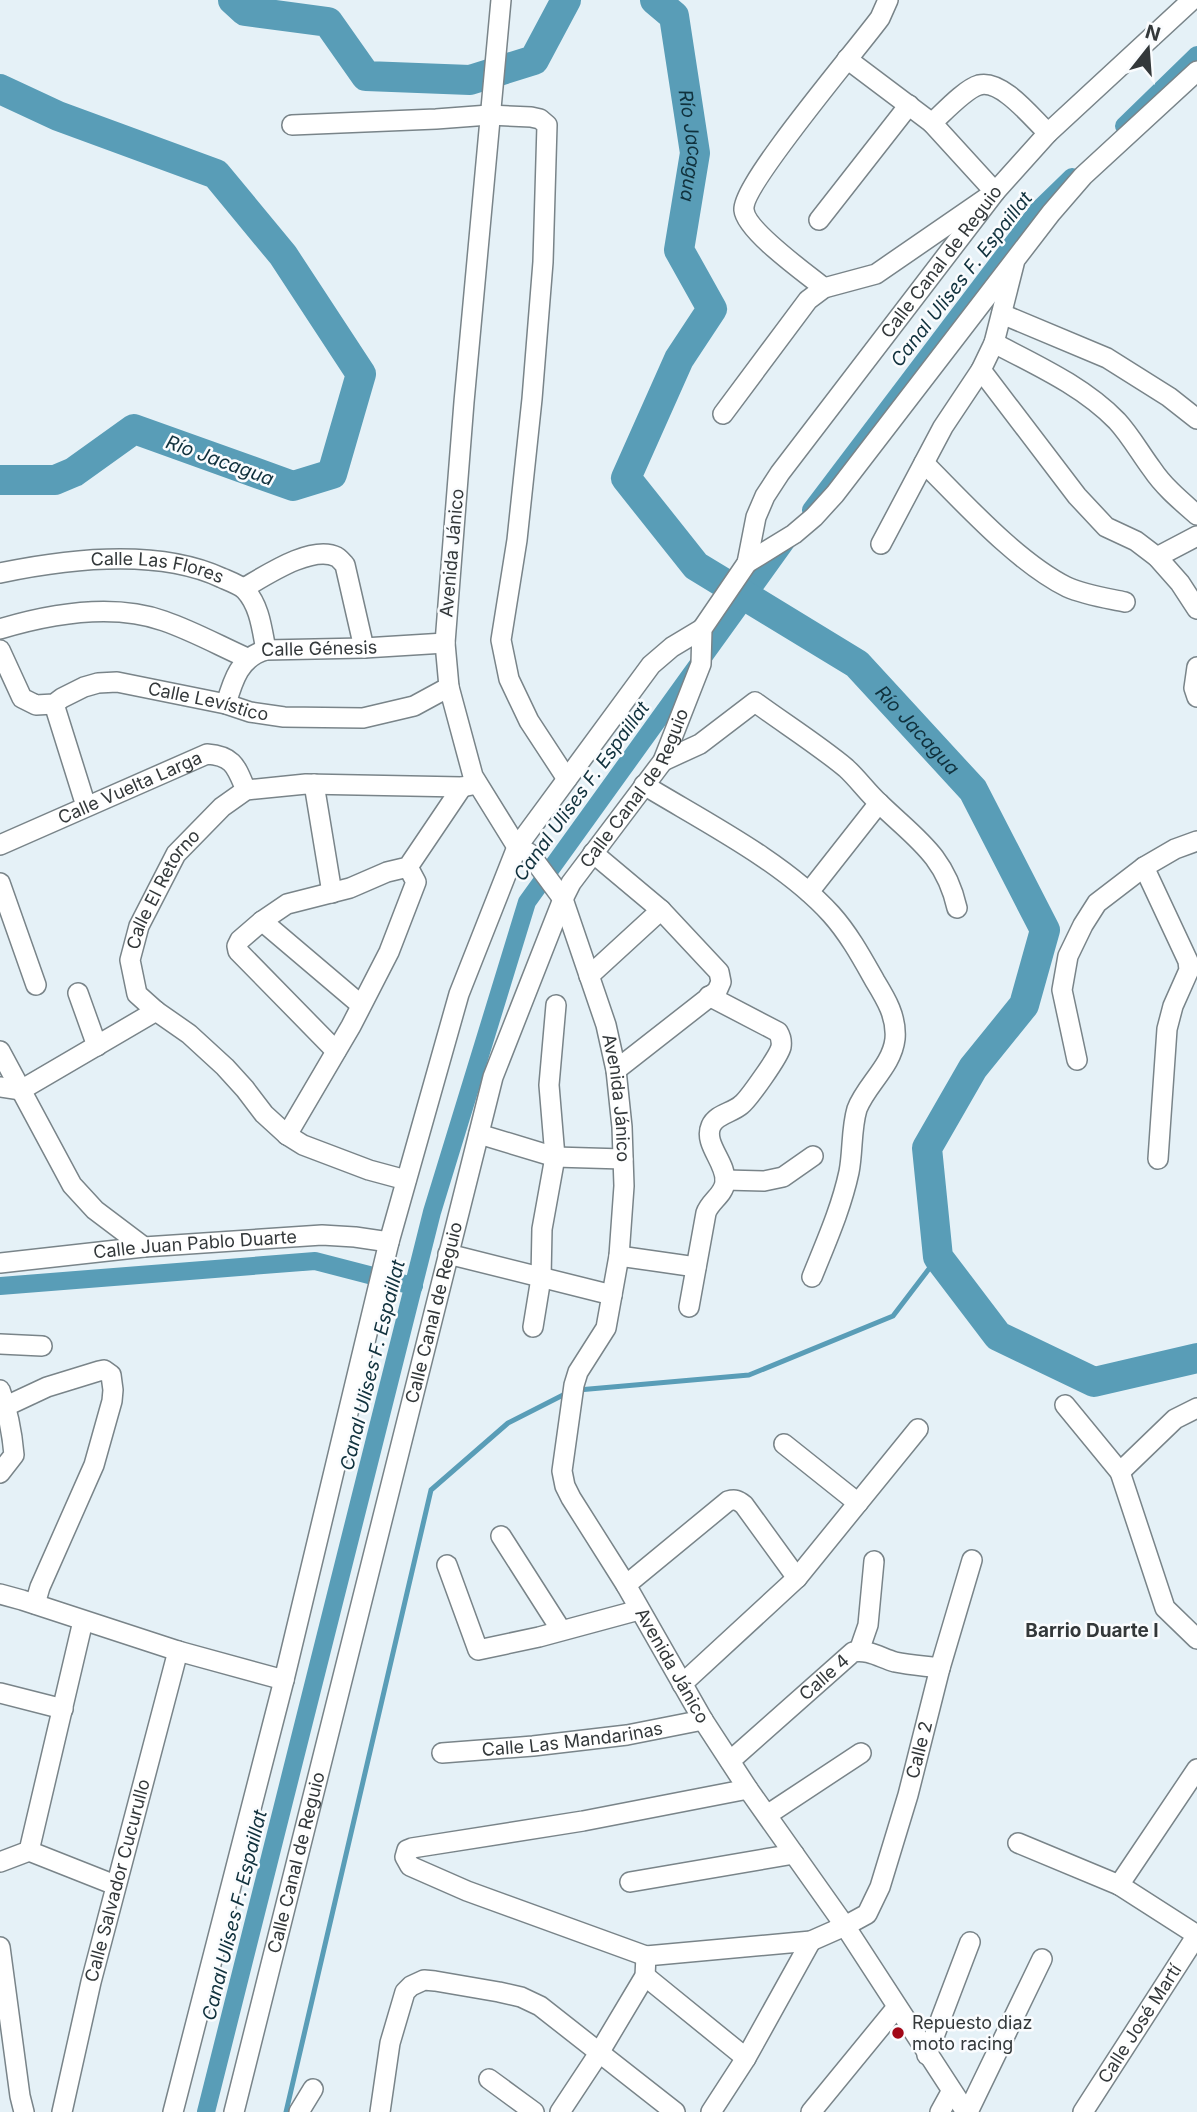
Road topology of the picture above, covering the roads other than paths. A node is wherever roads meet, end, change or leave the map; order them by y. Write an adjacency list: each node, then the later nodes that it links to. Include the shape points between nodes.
1 (501, 0): 7 (street, Avenida Jánico)
2 (888, 0): 4 (street, via 880,18)
3 (1192, 0): 10 (street, Calle Canal de Reguio)
4 (847, 60): 6 (street); 14 (street, via 767,164 746,197 744,209 760,235)
5 (1197, 71): 13 (street, Calle Canal de Reguio, via 1083,176)
6 (909, 105): 8 (street); 12 (street)
7 (490, 109): 9 (street, via 436,119); 32 (street, Avenida Jánico); 43 (street, via 540,119 547,125 543,262 532,398 501,640 509,679 529,721)
8 (932, 122): 10 (street, via 972,89 991,85 1003,90); 11 (street)
9 (292, 125)
10 (1048, 133): 11 (street, Calle Canal de Reguio)
11 (995, 192): 14 (street, via 876,274); 25 (street, Calle Canal de Reguio, via 780,473 756,517)
12 (819, 220)
13 (1016, 257): 15 (street); 25 (street, Calle Canal de Reguio, via 835,494 794,534)
14 (824, 288): 18 (street, via 808,300)
15 (1002, 314): 16 (street); 19 (street, via 1107,358)
16 (993, 342): 17 (street); 21 (street, via 1051,372 1117,421 1161,481)
17 (981, 370): 20 (street); 24 (street, via 1106,527)
18 (723, 414)
19 (1197, 418)
20 (924, 463): 23 (street); 28 (street, via 1029,562 1078,592)
21 (1197, 515)
22 (1197, 536): 24 (street)
23 (881, 544)
24 (1157, 557): 29 (street)
25 (747, 563): 31 (street, Calle Canal de Reguio)
26 (0, 573): 27 (street, Calle Las Flores, via 103,560 166,561 205,570)
27 (244, 588): 33 (street, via 307,556 338,557 345,565); 35 (street, Calle Las Flores, via 256,606)
28 (1125, 602)
29 (1197, 609)
30 (0, 629): 36 (street, via 51,617 131,613 163,620)
31 (702, 629): 42 (street, Calle Canal de Reguio, via 701,664); 43 (street, via 672,646 651,666)
32 (445, 643): 33 (street, Calle Génesis); 38 (street, Avenida Jánico)
33 (364, 648): 35 (street, Calle Génesis)
34 (0, 650): 40 (street, via 22,698 31,704)
35 (266, 650): 36 (street, Calle Génesis)
36 (247, 658): 41 (street, Calle Génesis)
37 (1197, 667): 39 (street)
38 (449, 687): 41 (street, Calle Levístico, via 414,706 363,718 284,717); 45 (street, Avenida Jánico, via 473,776)
39 (1197, 697)
40 (54, 704): 41 (street, Calle Levístico, via 84,687 117,682); 49 (street)
41 (226, 704)
42 (663, 761): 46 (street, Calle Canal de Reguio); 48 (street, via 700,744 755,702 846,769)
43 (567, 779): 52 (street)
44 (314, 784): 45 (street); 47 (street); 58 (street)
45 (469, 785): 52 (street, Avenida Jánico); 54 (street)
46 (644, 785): 53 (street, Calle Canal de Reguio); 57 (street, via 741,843)
47 (246, 790): 49 (street, Calle Vuelta Larga, via 235,764 222,755 207,754); 69 (street, Calle El Retorno, via 212,816 176,854 139,926 130,960 137,994)
48 (879, 803): 57 (street); 60 (street, via 940,865)
49 (86, 806): 51 (street, Calle Vuelta Larga)
50 (1197, 841): 55 (street)
51 (0, 845)
52 (523, 850): 59 (street, Avenida Jánico); 83 (street, via 458,994)
53 (593, 853): 59 (street, Calle Canal de Reguio); 61 (street)
54 (408, 867): 58 (street); 67 (street, via 416,883 389,953)
55 (1144, 867): 73 (street, via 1097,903 1068,956 1062,990); 82 (street, via 1189,970 1167,1029)
56 (0, 883): 64 (street)
57 (809, 892): 91 (street, via 849,937 895,1021 891,1051 857,1108 842,1202)
58 (332, 893): 62 (street, via 287,904)
59 (560, 894): 63 (street, Avenida Jánico); 77 (street, Calle Canal de Reguio, via 493,1077)
60 (957, 908)
61 (661, 910): 63 (street); 66 (street, via 719,971 721,982)
62 (261, 921): 67 (street); 72 (street, via 240,940 238,951)
63 (589, 976): 74 (street, Avenida Jánico)
64 (36, 985)
65 (78, 993): 70 (street)
66 (709, 996): 74 (street); 84 (street, via 778,1032 781,1045 742,1105 710,1127 709,1139)
67 (360, 1005): 72 (street)
68 (556, 1005): 80 (street, via 549,1085)
69 (156, 1012): 70 (street); 78 (street, Calle El Retorno, via 225,1067)
70 (97, 1046): 76 (street)
71 (0, 1051): 76 (street)
72 (336, 1051): 78 (street)
73 (1077, 1060)
74 (616, 1070): 81 (street, Avenida Jánico)
75 (0, 1087): 76 (street)
76 (21, 1090): 86 (street, via 72,1185)
77 (479, 1134): 80 (street); 87 (street, Calle Canal de Reguio)
78 (287, 1135): 83 (street, Calle El Retorno, via 369,1170)
79 (813, 1156): 84 (street, via 783,1177)
80 (555, 1157): 81 (street); 92 (street, via 542,1229)
81 (623, 1159): 88 (street, Avenida Jánico)
82 (1158, 1159)
83 (406, 1180): 85 (street)
84 (725, 1180): 90 (street, via 706,1213)
85 (389, 1242): 86 (street, Calle Juan Pablo Duarte, via 322,1235); 121 (street)
86 (144, 1247): 89 (street, Calle Juan Pablo Duarte)
87 (449, 1254): 92 (street); 156 (street, Calle Canal de Reguio)
88 (619, 1256): 90 (street); 93 (street, Avenida Jánico)
89 (0, 1263)
90 (696, 1266): 94 (street)
91 (812, 1277)
92 (541, 1278): 93 (street); 95 (street)
93 (612, 1295): 111 (street, Avenida Jánico, via 606,1328 579,1372 562,1471 578,1510)
94 (689, 1307)
95 (533, 1327)
96 (0, 1344): 97 (street)
97 (43, 1346)
98 (2, 1402): 104 (street, via 14,1455); 113 (street, via 99,1371 108,1371 113,1381 94,1465)
99 (1065, 1405): 103 (street)
100 (1195, 1413): 103 (street, via 1175,1419)
101 (918, 1429): 105 (street)
102 (785, 1444): 105 (street)
103 (1120, 1472): 117 (street, via 1165,1608)
104 (0, 1473)
105 (858, 1503): 110 (street)
106 (501, 1536): 116 (street)
107 (972, 1560): 120 (street, Calle 2)
108 (874, 1561): 119 (street, via 868,1625)
109 (447, 1564): 116 (street, via 478,1650)
110 (797, 1578): 111 (street, via 744,1505 734,1500); 122 (street)
111 (626, 1585): 114 (street, Avenida Jánico)
112 (0, 1594): 113 (street)
113 (34, 1604): 115 (street)
114 (639, 1610): 116 (street); 122 (street, Avenida Jánico)
115 (83, 1621): 118 (street); 124 (street)
116 (561, 1630)
117 (1197, 1639)
118 (178, 1651): 121 (street); 137 (street, Calle Salvador Cucurullo)
119 (859, 1651): 120 (street, Calle 4); 128 (street, Calle 4, via 847,1656)
120 (940, 1668): 139 (street, Calle 2, via 880,1887 867,1914)
121 (284, 1681): 155 (street)
122 (682, 1684): 125 (street, Avenida Jánico)
123 (0, 1693): 124 (street)
124 (63, 1709): 133 (street)
125 (703, 1720): 127 (street, Calle Las Mandarinas, via 627,1735); 128 (street, Avenida Jánico)
126 (862, 1752): 131 (street)
127 (442, 1753)
128 (730, 1761): 130 (street, Avenida Jánico)
129 (1197, 1769): 138 (street)
130 (748, 1789): 131 (street, Avenida Jánico); 145 (street, via 408,1850 405,1857 410,1866)
131 (766, 1815): 134 (street, Avenida Jánico)
132 (1018, 1843): 138 (street)
133 (29, 1851): 135 (street); 137 (street)
134 (794, 1854): 136 (street); 139 (street, Avenida Jánico)
135 (0, 1862)
136 (630, 1882)
137 (115, 1885): 154 (street, Calle Salvador Cucurullo)
138 (1119, 1885): 140 (street)
139 (845, 1926): 141 (street, Calle 2); 146 (street, Avenida Jánico)
140 (1197, 1935): 166 (street, Calle José Martí)
141 (811, 1941): 145 (street, Calle 2); 149 (street)
142 (970, 1941): 148 (street)
143 (0, 1947): 153 (street)
144 (1042, 1959): 165 (street)
145 (646, 1966): 147 (street); 149 (street)
146 (897, 2007): 148 (street, Avenida Jánico); 163 (street)
147 (599, 2053): 158 (street, via 540,2006 521,1997 424,1980 411,1986 401,2003); 160 (street); 161 (street)
148 (927, 2055): 152 (street, Avenida Jánico)
149 (746, 2058): 162 (street)
150 (489, 2079): 159 (street)
151 (313, 2089): 157 (street)
152 (951, 2092): 164 (street); 165 (street, Avenida Jánico)
153 (24, 2112)
154 (62, 2112)
155 (173, 2112)
156 (234, 2112)
157 (299, 2112)
158 (380, 2112)
159 (534, 2112)
160 (560, 2112)
161 (675, 2112)
162 (711, 2112)
163 (811, 2112)
164 (940, 2112)
165 (967, 2112)
166 (1083, 2112)

